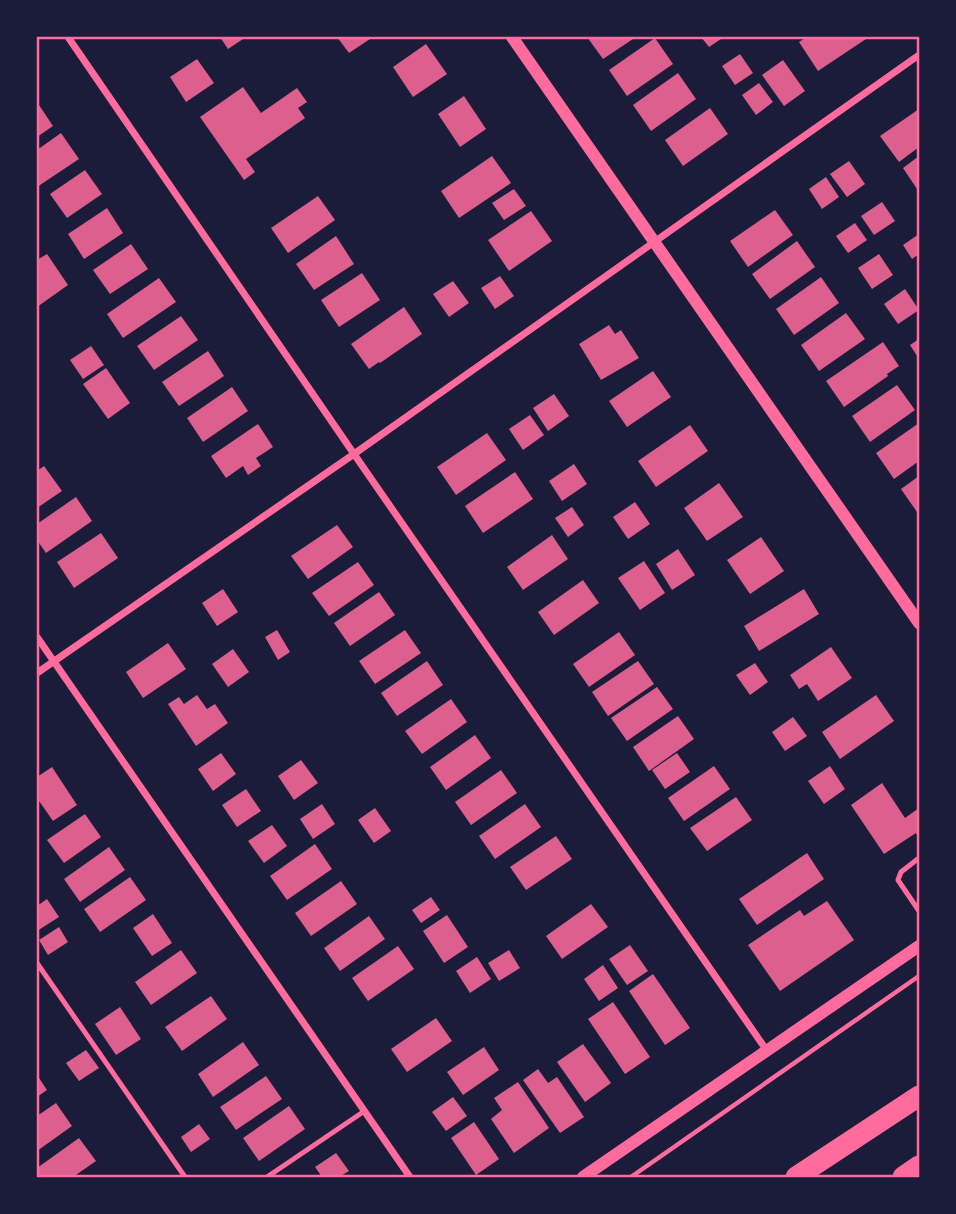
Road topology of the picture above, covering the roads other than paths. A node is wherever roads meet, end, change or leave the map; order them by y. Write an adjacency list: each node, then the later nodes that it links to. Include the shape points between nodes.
1 (68, 37): 5 (street)
2 (512, 37): 4 (street)
3 (919, 55): 4 (street)
4 (655, 242): 5 (street); 6 (street)
5 (354, 454): 8 (street); 16 (street)
6 (919, 623)
7 (37, 637): 8 (street)
8 (54, 662): 9 (street); 18 (street)
9 (37, 673)
10 (919, 858): 12 (lane, via 898,880)
11 (919, 896): 12 (lane)
12 (912, 901): 13 (lane)
13 (919, 911)
14 (919, 946): 16 (street)
15 (37, 963): 20 (lane)
16 (767, 1051): 23 (street)
17 (919, 1096): 24 (highway)
18 (363, 1112): 21 (lane); 22 (street)
19 (919, 1166): 25 (highway)
20 (185, 1177)
21 (267, 1177)
22 (410, 1177)
23 (583, 1177)
24 (796, 1177)
25 (903, 1177)

